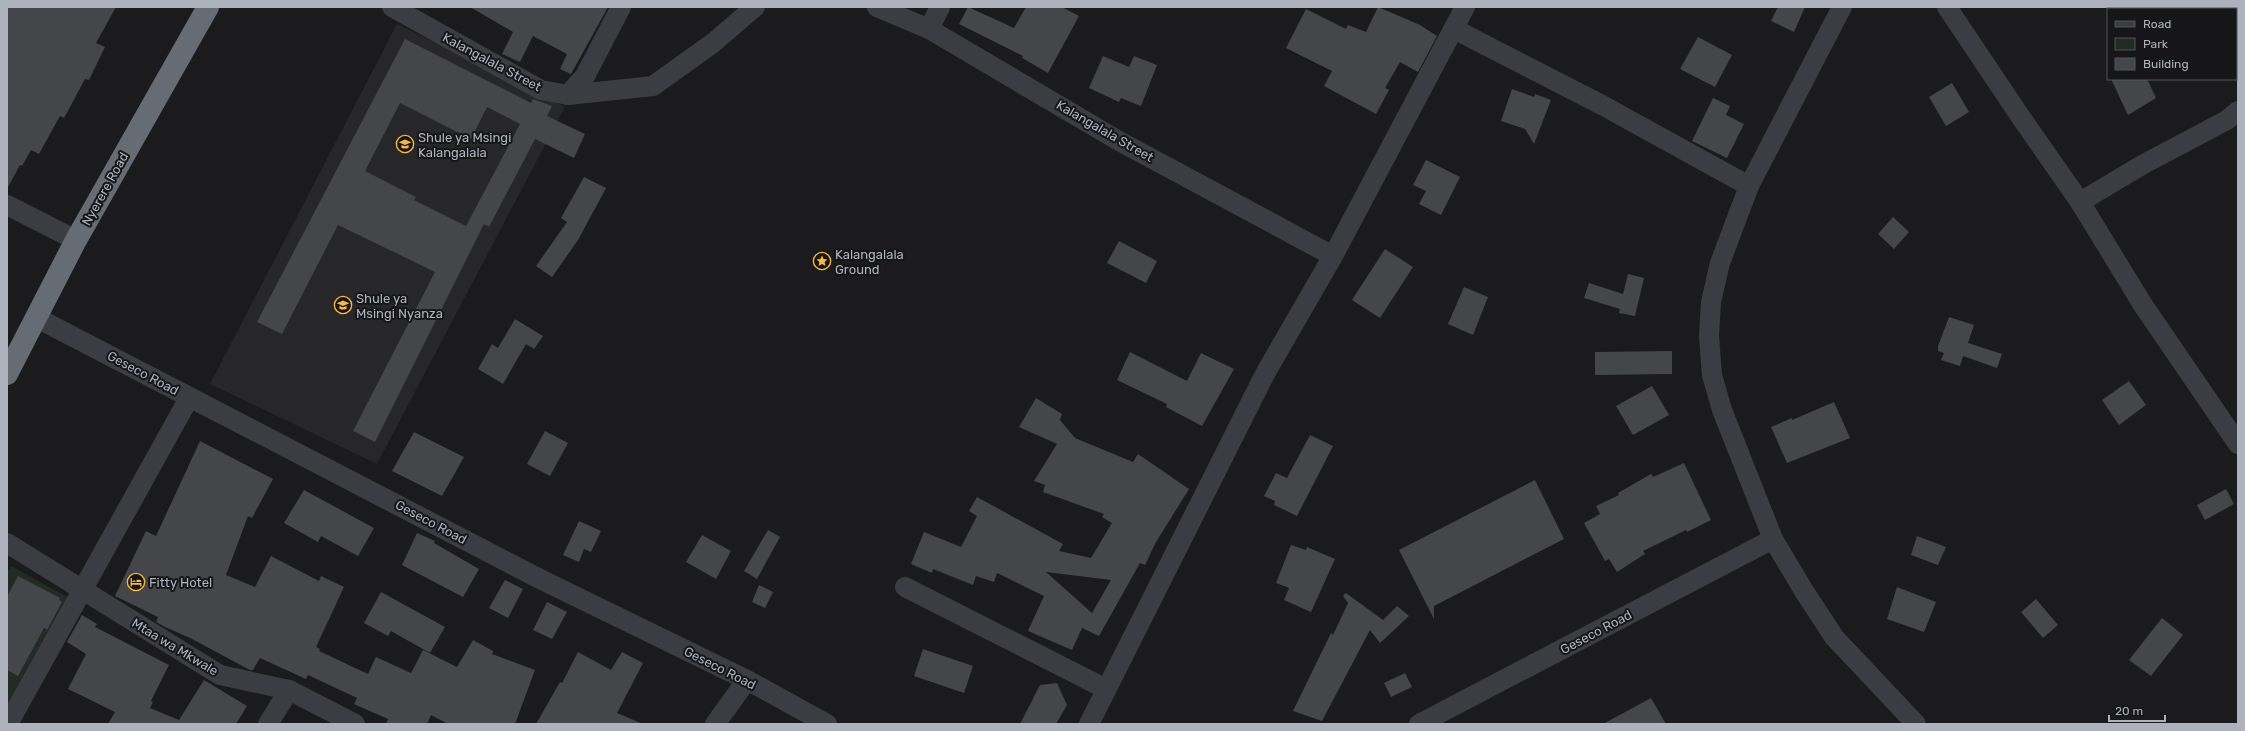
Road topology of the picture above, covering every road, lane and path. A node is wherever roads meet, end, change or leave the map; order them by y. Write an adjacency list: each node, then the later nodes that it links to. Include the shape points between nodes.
1 (208, 7): 17 (highway, Nyerere Road)
2 (393, 7): 12 (street, Kalangalala Street, via 541,90)
3 (621, 7): 12 (street, via 585,76)
4 (755, 7): 12 (street, Kalangalala Street, via 713,43 653,86)
5 (877, 7): 10 (street, Kalangalala Street)
6 (940, 7): 10 (street)
7 (1465, 7): 11 (street)
8 (1842, 7): 14 (street)
9 (1947, 7): 15 (street)
10 (929, 29): 18 (street, Kalangalala Street, via 1119,141)
11 (1454, 29): 14 (street, via 1602,105); 18 (street)
12 (568, 95)
13 (2238, 111): 15 (street)
14 (1749, 186): 23 (street, via 1720,263 1711,302 1709,336 1712,375 1722,410)
15 (2080, 202): 22 (street, via 2143,305)
16 (7, 205): 17 (street)
17 (76, 240): 19 (highway, Nyerere Road)
18 (1333, 256): 28 (street, via 1266,372)
19 (37, 318): 20 (highway, Nyerere Road); 21 (street, Geseco Road)
20 (7, 374)
21 (189, 398): 26 (street); 27 (street, Geseco Road, via 540,579)
22 (2238, 444)
23 (1773, 539): 36 (street, Geseco Road); 37 (street, via 1834,637)
24 (7, 544): 26 (street, Mtaa wa Mkwale)
25 (906, 586): 28 (street)
26 (82, 589): 29 (street, Mtaa wa Mkwale, via 220,675); 30 (street)
27 (747, 680): 33 (street); 34 (street, Geseco Road)
28 (1106, 689): 35 (street)
29 (289, 690): 31 (street); 32 (street, Mtaa wa Mkwale)
30 (8, 724)
31 (268, 724)
32 (355, 724)
33 (715, 724)
34 (827, 724)
35 (1089, 724)
36 (1419, 724)
37 (1916, 724)

